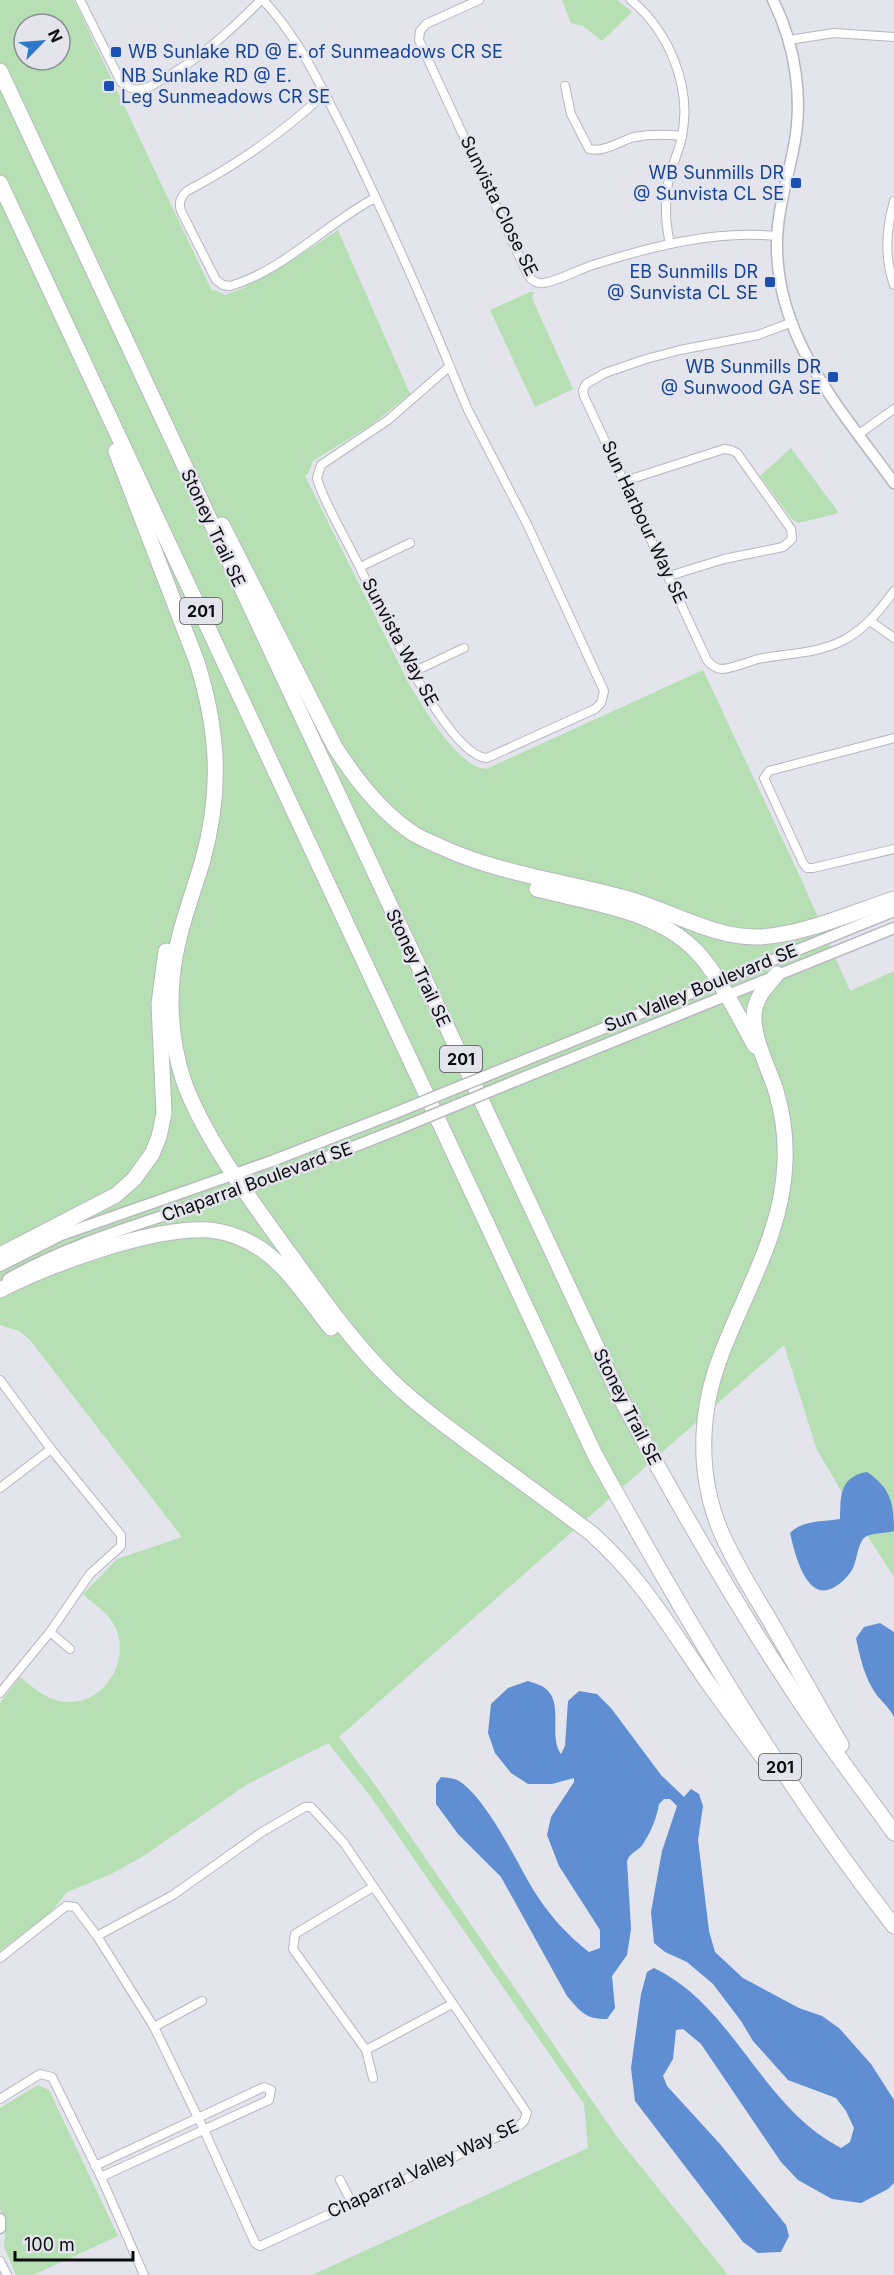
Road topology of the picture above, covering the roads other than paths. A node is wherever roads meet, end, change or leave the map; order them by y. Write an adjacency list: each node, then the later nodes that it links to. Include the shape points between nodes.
1 (80, 0): 2 (street, via 121,82 136,90 193,60)
2 (262, 0): 10 (street, Sunvista Way SE, via 293,36)
3 (479, 0): 16 (street, Sunvista Close SE, via 426,24 419,40 530,278 536,283 547,283 594,264)
4 (631, 0): 11 (street, via 660,31 678,70 684,99)
5 (773, 0): 7 (main road)
6 (894, 37): 7 (street, via 834,33)
7 (789, 40): 15 (main road, via 796,76 797,117)
8 (0, 72): 17 (highway, Stoney Trail SE / 201)
9 (565, 86): 11 (street, via 571,114 589,149 601,150 650,134)
10 (325, 93): 13 (street, Sunvista Way SE); 13 (street, via 271,140 187,191 181,197 181,211 216,280 231,286 290,255)
11 (682, 136): 16 (street, via 667,190 665,216)
12 (0, 183): 20 (highway, 201)
13 (375, 198): 21 (street, Sunvista Way SE)
14 (894, 201): 18 (street, via 887,238)
15 (777, 236): 16 (street, Sunvista Close SE, via 737,234); 19 (main road, via 780,282)
16 (670, 244)
17 (85, 255): 36 (highway, via 330,738 368,792); 60 (highway, Stoney Trail SE / 201, via 620,1397 669,1488 769,1655)
18 (894, 285)
19 (790, 323): 23 (main road, via 812,368); 24 (street, Sun Harbour Way SE, via 748,337 646,358 605,372 586,384 584,396)
20 (69, 328): 35 (highway, via 197,662 212,719 216,756); 61 (highway, 201, via 595,1455 715,1664)
21 (450, 366): 27 (street, Sunvista Way SE, via 388,420 318,469 317,481); 33 (street, Sunvista Way SE, via 468,410 528,526 604,696 595,709 483,758 471,752 450,729)
22 (894, 409): 23 (street)
23 (859, 434): 25 (main road)
24 (625, 481): 28 (street, Sun Harbour Way SE); 28 (street, via 731,450 791,529 792,539 783,547 731,557)
25 (894, 483)
26 (411, 543): 27 (street)
27 (360, 567): 33 (street, Sunvista Way SE)
28 (669, 576): 30 (street, Sun Harbour Way SE, via 707,660 716,668 821,650 845,640)
29 (894, 591): 30 (street, Sun Harbour Way SE)
30 (870, 621): 31 (street)
31 (894, 638)
32 (464, 648): 33 (street)
33 (413, 672)
34 (894, 738): 37 (street, via 769,771 764,778 807,868)
35 (212, 820): 47 (highway, via 177,944 171,1020 189,1094); 49 (highway, via 171,935 162,974 159,1018 164,1113 152,1154 134,1179 111,1199)
36 (416, 835): 38 (highway, via 489,867 622,897 744,936 793,932); 42 (highway, via 457,860 492,875 658,924 694,949)
37 (894, 849)
38 (894, 899)
39 (894, 911): 42 (main road, Sun Valley Boulevard SE)
40 (894, 928): 41 (main road, Sun Valley Boulevard SE)
41 (777, 975): 43 (main road, Sun Valley Boulevard SE); 45 (highway, via 761,994 754,1014)
42 (718, 982): 43 (highway); 44 (main road, Sun Valley Boulevard SE)
43 (726, 996): 45 (highway); 46 (main road, Sun Valley Boulevard SE)
44 (508, 1067): 47 (main road, Chaparral Boulevard SE, bridge)
45 (770, 1072): 60 (highway, via 785,1134 783,1189 766,1248 710,1387 704,1428 704,1471 715,1516 734,1559)
46 (515, 1081): 48 (main road, Chaparral Boulevard SE, bridge)
47 (235, 1174): 48 (highway); 50 (main road, Chaparral Boulevard SE, via 61,1235)
48 (244, 1188): 51 (main road, Chaparral Boulevard SE, via 76,1245); 54 (highway, via 359,1346)
49 (0, 1255)
50 (0, 1266)
51 (0, 1284)
52 (0, 1290): 54 (highway, via 78,1257 156,1235 198,1230 229,1233 269,1255 362,1361)
53 (0, 1380): 55 (street)
54 (437, 1419): 61 (highway, via 610,1550 657,1605 704,1677)
55 (51, 1449): 56 (street); 57 (street, via 121,1535 121,1546 90,1574)
56 (0, 1488)
57 (50, 1632): 58 (street); 59 (street)
58 (70, 1649)
59 (0, 1693)
60 (894, 1833)
61 (849, 1868): 63 (highway, 201)
62 (373, 1887): 64 (street, Chaparral Valley Way SE, via 344,1843 316,1811 305,1806 173,1895); 67 (street, Chaparral Valley Way SE); 69 (street, via 295,1934 293,1949)
63 (894, 1926)
64 (97, 1936): 65 (street, Chaparral Valley Way SE, via 70,1905); 68 (street, Chaparral Valley Way SE)
65 (0, 1958)
66 (202, 2001): 68 (street)
67 (452, 2004): 69 (street); 77 (street, Chaparral Valley Way SE, via 527,2112 525,2121)
68 (154, 2027): 72 (street, Chaparral Valley Way SE)
69 (366, 2050): 70 (street)
70 (373, 2078)
71 (0, 2098): 74 (street, via 40,2074 52,2077)
72 (198, 2117): 73 (street, Chaparral Valley Way SE); 73 (street, via 264,2087 271,2090 269,2100); 74 (street)
73 (204, 2130): 75 (street); 77 (street, Chaparral Valley Way SE, via 255,2243 260,2246)
74 (96, 2166): 75 (street)
75 (101, 2177): 82 (street)
76 (340, 2180): 77 (street)
77 (352, 2203)
78 (0, 2218): 79 (main road)
79 (0, 2228)
80 (0, 2261): 81 (street)
81 (7, 2275)
82 (144, 2275)

